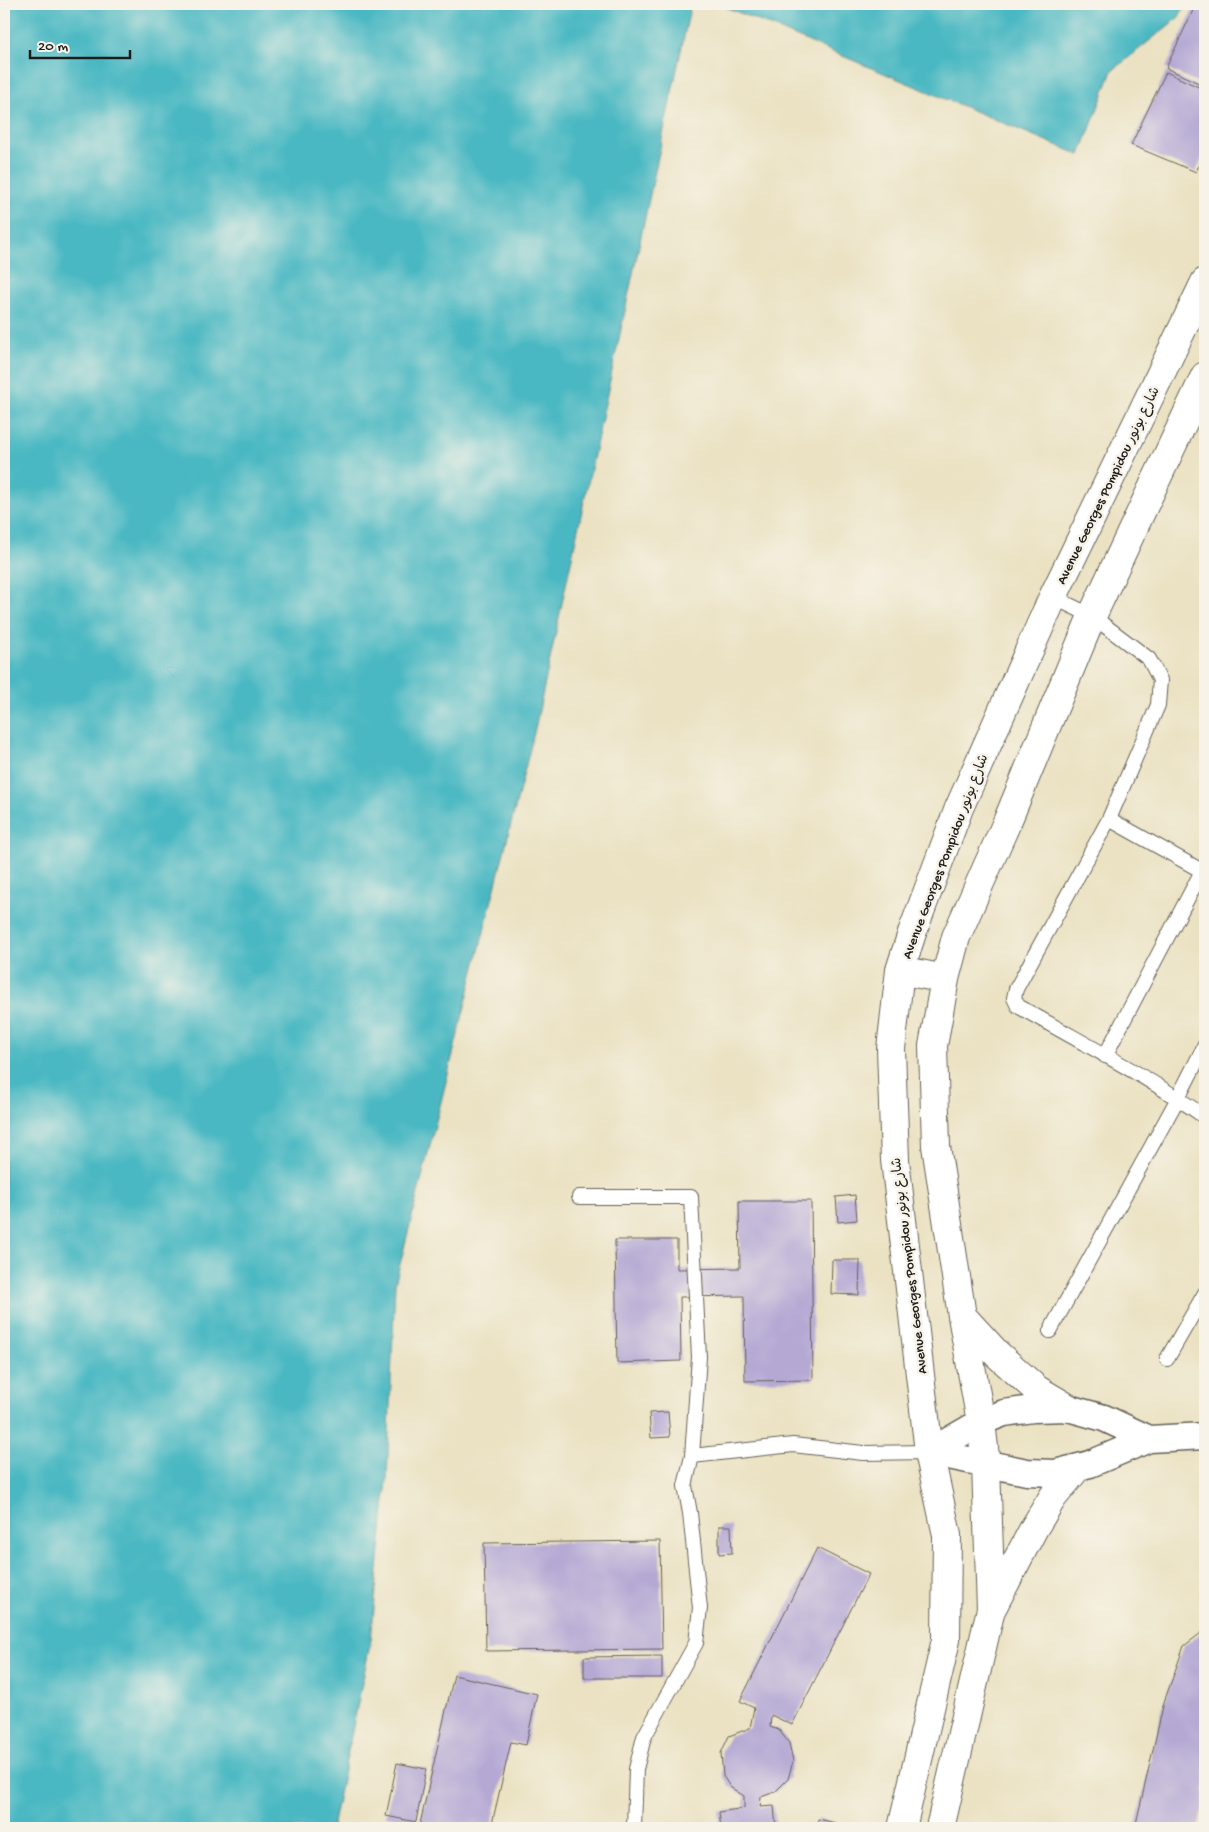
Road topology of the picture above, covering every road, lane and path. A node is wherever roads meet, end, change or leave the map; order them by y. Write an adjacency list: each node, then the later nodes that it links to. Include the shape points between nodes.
1 (1205, 282): 3 (main road, Avenue Georges Pompidou شارع بونور)
2 (1205, 376): 4 (main road)
3 (1053, 597): 4 (lane); 7 (main road, Avenue Georges Pompidou شارع بونور, via 959,808)
4 (1092, 616): 5 (lane, via 1149,659 1160,680 1158,705); 8 (main road, via 956,937)
5 (1109, 819): 6 (lane); 10 (lane, via 1014,998 1018,1006)
6 (1204, 872): 10 (lane)
7 (900, 970): 8 (main road); 22 (main road, Avenue Georges Pompidou شارع بونور, via 891,1049 895,1160)
8 (945, 979): 15 (main road, via 933,1046 936,1146)
9 (1205, 1045): 11 (lane)
10 (1105, 1056): 11 (lane)
11 (1178, 1098): 12 (lane); 16 (lane)
12 (1205, 1117)
13 (579, 1197): 23 (lane, via 691,1197 699,1357)
14 (1205, 1293): 17 (lane)
15 (962, 1316): 18 (main road, via 1036,1389); 19 (main road)
16 (1050, 1331)
17 (1167, 1359)
18 (1068, 1408): 19 (street, via 1004,1412); 21 (street, via 1104,1418)
19 (981, 1422): 22 (street); 24 (main road)
20 (1205, 1436): 21 (street)
21 (1148, 1440): 25 (street)
22 (930, 1452): 23 (lane, via 863,1453 793,1444); 24 (street); 28 (main road, Avenue Georges Pompidou شارع بونور, via 947,1535 946,1640)
23 (692, 1456): 27 (lane, via 684,1486 690,1512 700,1608 696,1642 644,1737 636,1769)
24 (986, 1464): 25 (street, via 1027,1472 1055,1473); 26 (main road)
25 (1076, 1468): 26 (main road, via 1034,1528)
26 (991, 1609): 29 (main road)
27 (634, 1828)
28 (902, 1828)
29 (940, 1828)

